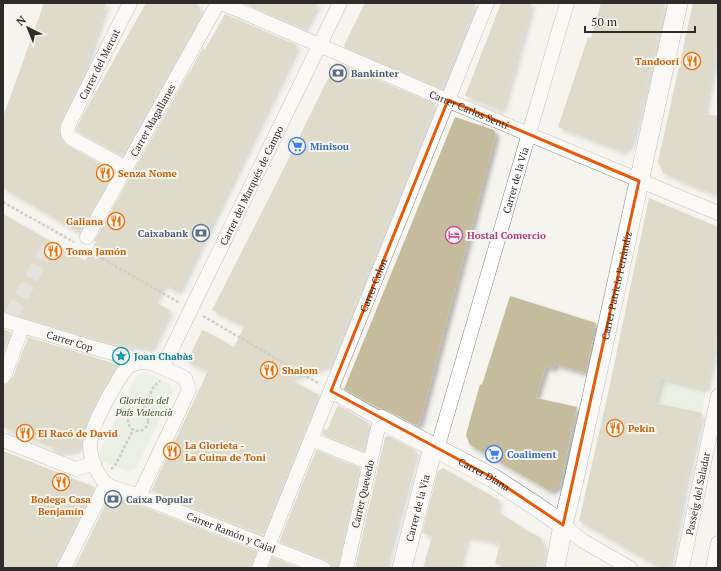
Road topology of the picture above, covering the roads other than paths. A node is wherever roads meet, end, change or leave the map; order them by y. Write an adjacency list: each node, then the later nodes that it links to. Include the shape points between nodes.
1 (130, 3): 11 (street, Carrer del Mercat, via 67,132 71,138)
2 (218, 3): 11 (street, Carrer Magallanes)
3 (222, 3): 8 (street, Carrer Carlos Sentí)
4 (340, 3): 8 (street, Carrer del Marqués de Campo)
5 (487, 3): 9 (street, Carrer Colon)
6 (567, 3): 10 (street, Carrer de la Via)
7 (678, 3): 12 (main road, Carrer Patricio Ferràndiz)
8 (319, 45): 9 (street, Carrer Carlos Sentí); 18 (street, Carrer del Marqués de Campo, via 190,309)
9 (448, 100): 10 (street, Carrer Carlos Sentí); 20 (street, Carrer Colon)
10 (528, 134): 12 (street, Carrer Carlos Sentí); 25 (street, Carrer de la Via)
11 (126, 168): 14 (street, Carrer Magallanes)
12 (640, 181): 13 (street, Carrer Carlos Sentí); 30 (main road, Carrer Patricio Ferràndiz)
13 (718, 213)
14 (84, 244)
15 (3, 320): 17 (street, Carrer Cop, via 131,358)
16 (20, 333): 19 (street)
17 (136, 363): 18 (street, via 148,362); 26 (street, via 127,368 121,376 95,426 90,446)
18 (167, 369): 29 (street, via 185,378 189,390)
19 (3, 377)
20 (331, 391): 22 (street, Carrer Diana); 23 (street, Carrer Colon)
21 (718, 396): 40 (street, Passeig del Saladar)
22 (380, 419): 25 (main road, Carrer Diana); 27 (street, Carrer Quevedo)
23 (311, 439): 27 (street); 32 (street, Carrer Colon)
24 (3, 440): 26 (street, via 76,469)
25 (435, 448): 30 (main road, Carrer Diana, via 493,478); 37 (main road, Carrer de la Via)
26 (94, 463): 28 (street, via 98,475)
27 (370, 463): 36 (street, Carrer Quevedo)
28 (105, 482): 29 (street); 33 (street)
29 (139, 496): 32 (street, Carrer Ramón y Cajal)
30 (563, 525): 38 (main road, Carrer Patricio Ferràndiz); 39 (street, Carrer Diana, via 583,541)
31 (718, 543): 41 (street)
32 (268, 547): 34 (street, Carrer Colon); 35 (street, Carrer Ramón y Cajal)
33 (64, 568)
34 (260, 568)
35 (323, 568)
36 (346, 568)
37 (402, 568)
38 (555, 568)
39 (630, 568)
40 (682, 568)
41 (713, 568)

